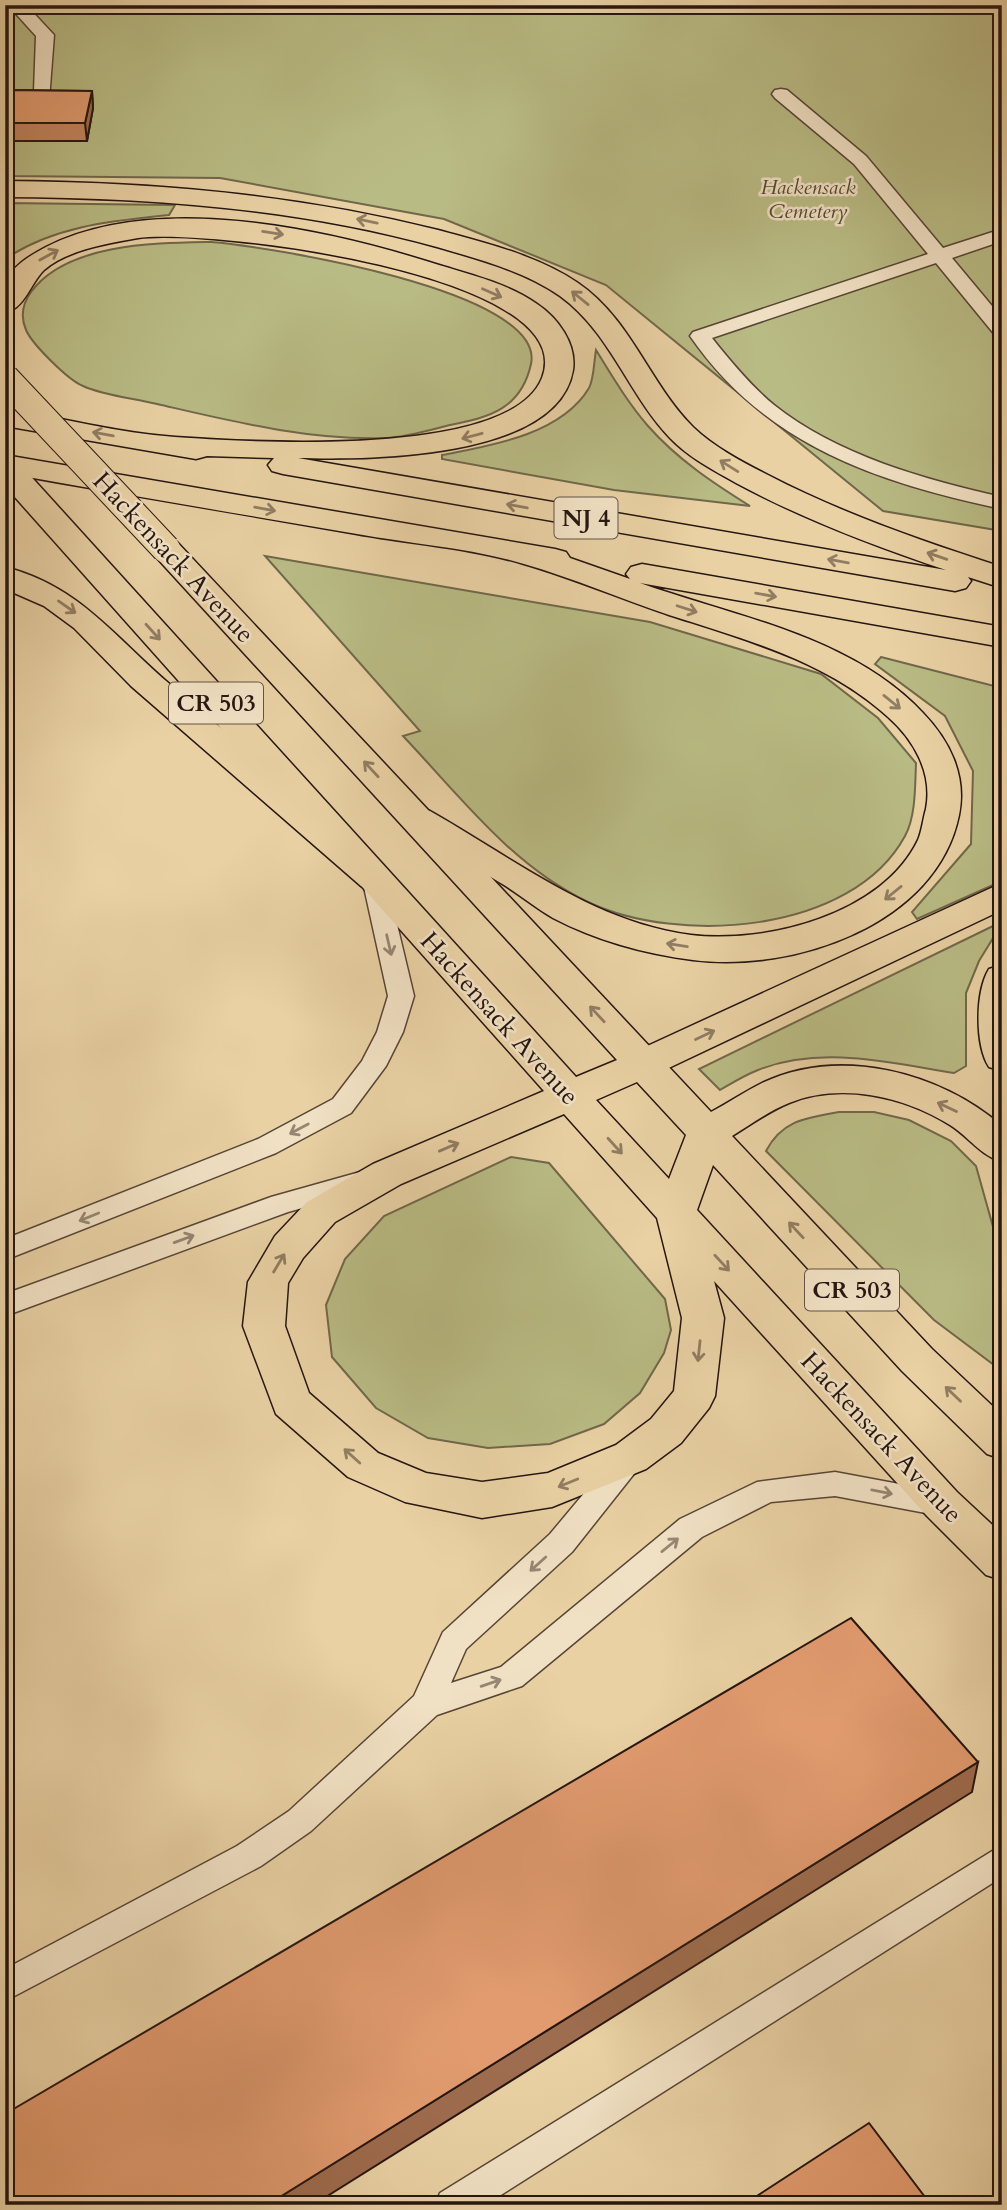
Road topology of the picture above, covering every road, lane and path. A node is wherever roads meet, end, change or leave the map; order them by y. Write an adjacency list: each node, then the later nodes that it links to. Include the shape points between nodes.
1 (16, 5): 3 (lane, via 45,34 43,96)
2 (781, 94): 6 (lane, via 860,160)
3 (5, 97)
4 (5, 189): 16 (main road, one-way to 4, via 838,522 718,459 683,434 659,407 615,335 587,303 547,277 504,260 392,226 246,199 110,189)
5 (1002, 235): 6 (lane)
6 (938, 258): 8 (lane); 13 (lane, via 700,336 770,411 821,442 929,484)
7 (5, 304): 11 (main road, one-way to 11, via 23,272 60,249 99,237 177,228 258,231 402,261 478,286 533,314 554,336 560,353 559,369 543,401 496,429 463,439 353,448)
8 (1002, 331)
9 (5, 378): 19 (main road, Hackensack Avenue / CR 503, one-way to 9, bridge)
10 (5, 417): 11 (main road, NJ 4, one-way to 10)
11 (170, 446): 17 (main road, NJ 4, one-way to 11)
12 (5, 466): 14 (main road, NJ 4, one-way to 14); 20 (main road, Hackensack Avenue / CR 503, one-way to 20)
13 (1002, 503)
14 (530, 555): 18 (main road, NJ 4, one-way to 18); 19 (main road, one-way to 19, via 787,641 873,687 910,719 939,761 946,788 938,838 920,870 890,897 853,919 764,946 699,948 647,940 601,925 552,901)
15 (5, 577): 20 (main road, one-way to 20, via 55,598 86,621 143,679)
16 (1002, 578)
17 (1002, 590)
18 (1002, 636)
19 (418, 819): 24 (main road, Hackensack Avenue / CR 503, one-way to 19)
20 (374, 878): 25 (main road, Hackensack Avenue / CR 503); 30 (lane, one-way to 30, via 401,996 373,1066 342,1106 267,1146)
21 (1002, 895): 24 (main road, one-way to 21)
22 (1000, 992): 23 (main road)
23 (1002, 1058)
24 (643, 1064): 25 (main road); 26 (main road, Hackensack Avenue / CR 503)
25 (570, 1096): 28 (main road, one-way to 25); 29 (main road, Hackensack Avenue / CR 503, one-way to 29)
26 (706, 1133): 27 (main road, one-way to 26, via 964,1115 907,1088 857,1080 777,1092); 29 (main road); 32 (main road, Hackensack Avenue / CR 503, one-way to 26, via 917,1360)
27 (1002, 1147)
28 (387, 1174): 31 (lane, one-way to 28, via 281,1204); 33 (main road, one-way to 28, via 552,1490 482,1500 420,1490 363,1465 291,1402 264,1326 268,1282 289,1247 321,1212)
29 (676, 1213): 33 (main road, one-way to 33, via 703,1318 695,1396 666,1431); 34 (main road, Hackensack Avenue / CR 503, one-way to 34)
30 (5, 1250)
31 (5, 1305)
32 (1002, 1442)
33 (631, 1457): 36 (lane, one-way to 36, via 562,1543 454,1641)
34 (942, 1504): 35 (main road, Hackensack Avenue / CR 503); 36 (lane, one-way to 34, via 511,1677 691,1528 767,1490 835,1484)
35 (1002, 1562)
36 (426, 1705): 38 (lane, via 300,1821 249,1856)
37 (1002, 1859): 39 (lane)
38 (5, 1986)
39 (453, 2205)

